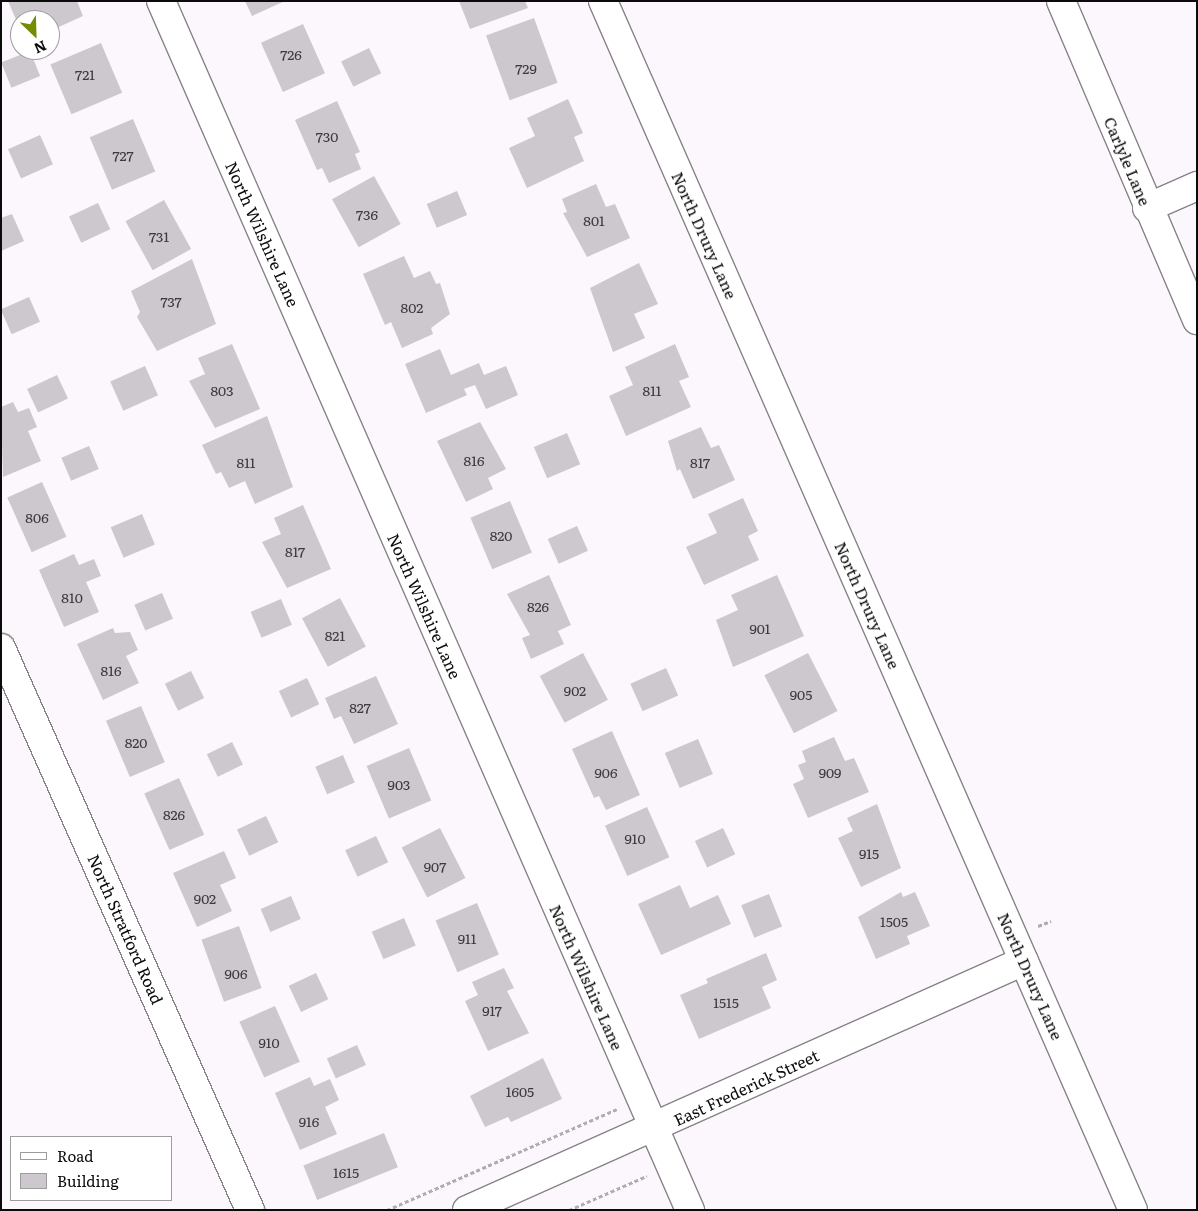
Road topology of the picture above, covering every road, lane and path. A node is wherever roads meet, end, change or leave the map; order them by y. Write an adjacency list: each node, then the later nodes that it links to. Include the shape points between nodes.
1 (162, 1): 12 (street, North Wilshire Lane)
2 (603, 1): 10 (street, North Drury Lane)
3 (1061, 1): 5 (street, Carlyle Lane)
4 (1197, 186): 5 (street)
5 (1147, 208): 6 (street, Carlyle Lane)
6 (1197, 320)
7 (1, 648): 14 (street, North Stratford Road)
8 (1051, 921): 9 (path)
9 (1037, 926)
10 (1024, 961): 12 (street, East Frederick Street); 19 (street, North Drury Lane)
11 (627, 1105): 15 (path)
12 (654, 1130): 16 (street, East Frederick Street); 18 (street, North Wilshire Lane)
13 (655, 1172): 17 (path)
14 (250, 1210)
15 (387, 1210)
16 (467, 1210)
17 (569, 1210)
18 (690, 1210)
19 (1133, 1210)

